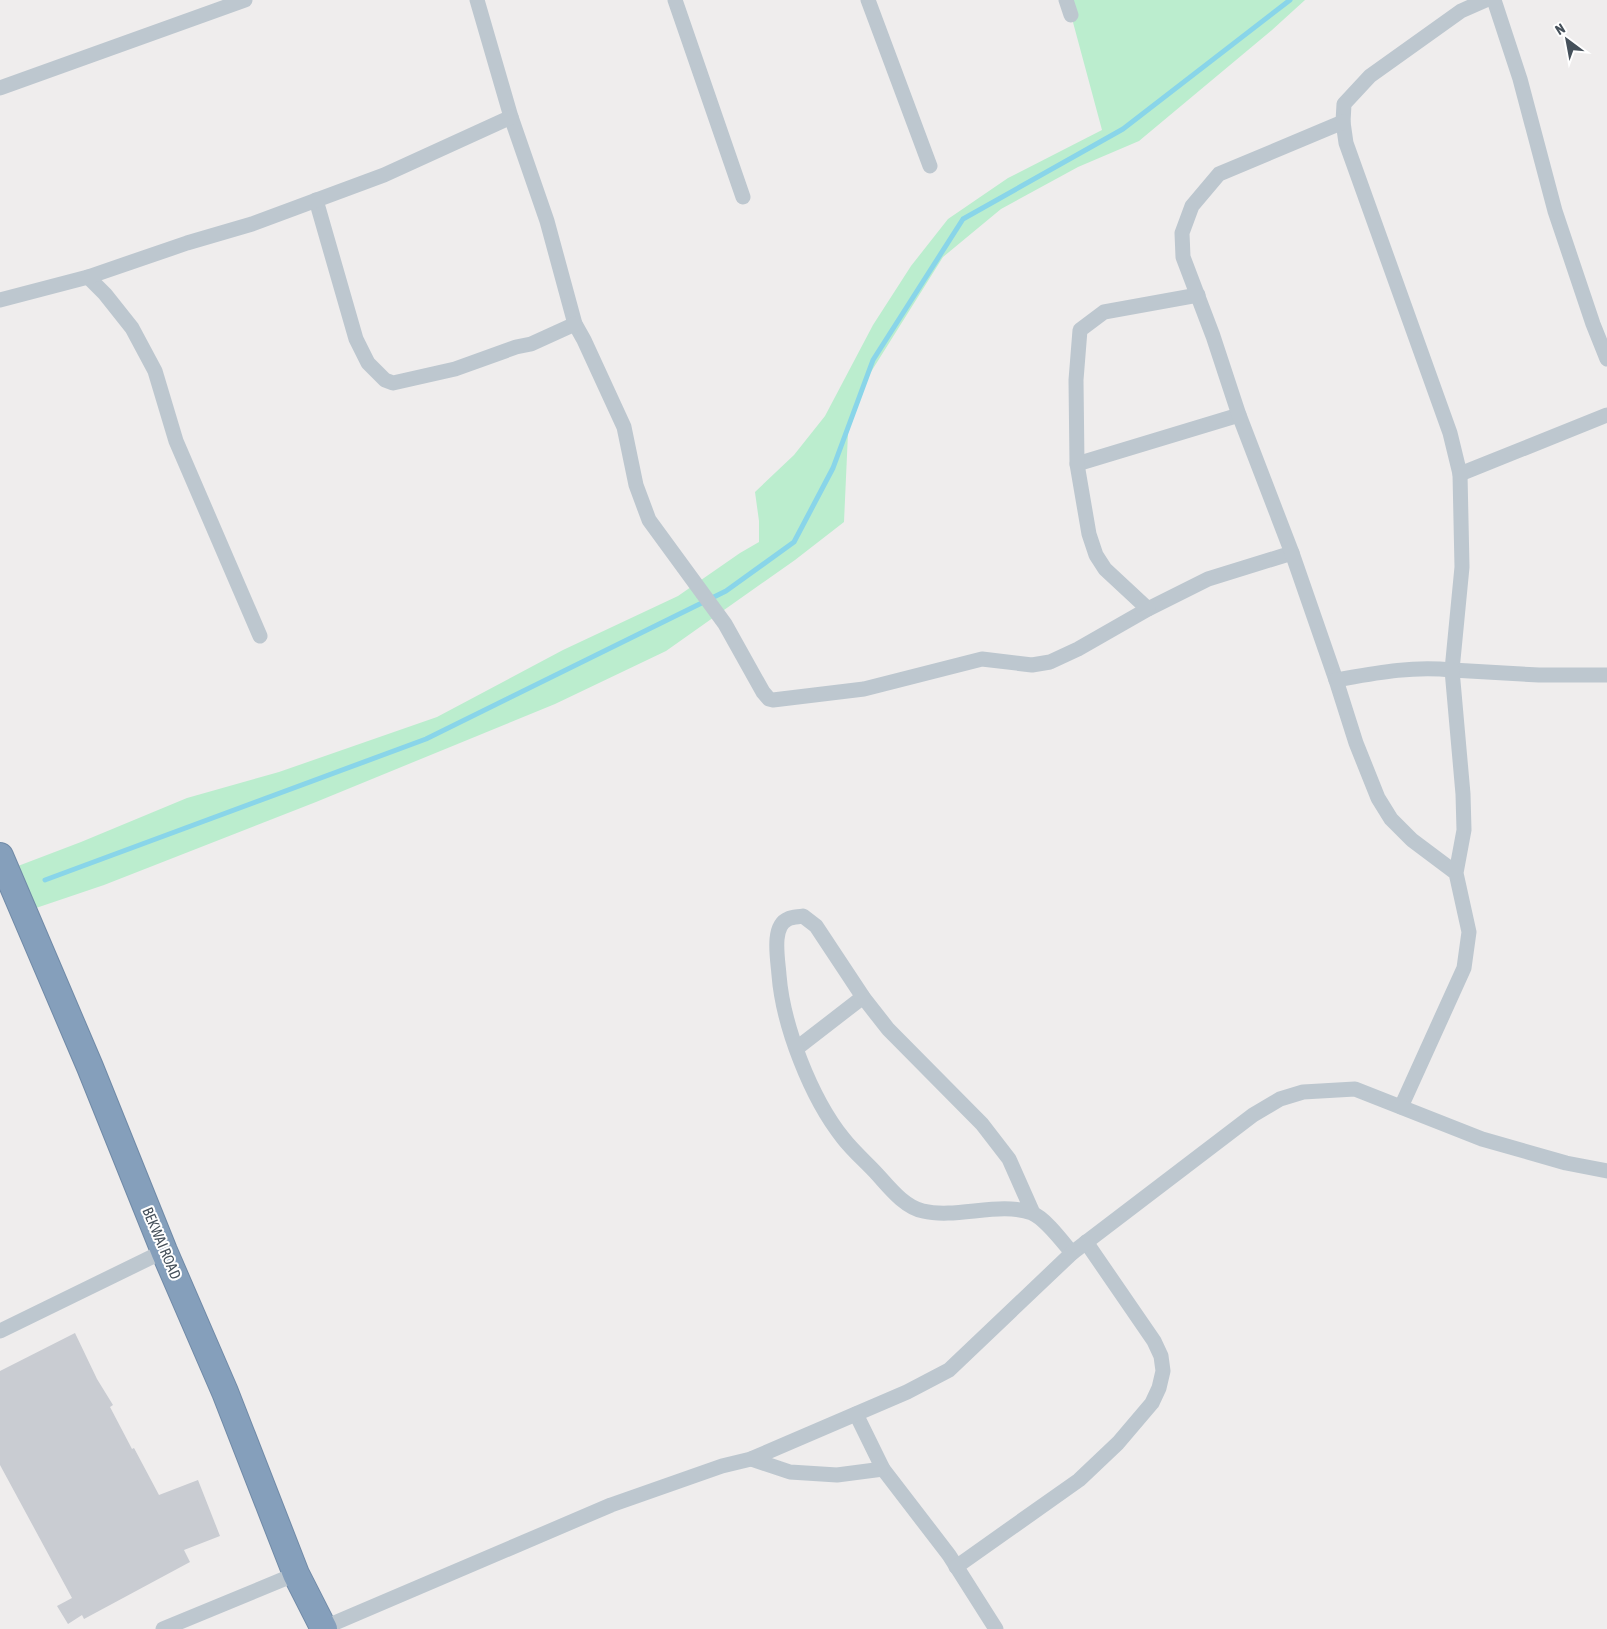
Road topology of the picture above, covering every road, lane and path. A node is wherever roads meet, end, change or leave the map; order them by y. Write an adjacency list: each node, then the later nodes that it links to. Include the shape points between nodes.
1 (245, 0): 9 (street)
2 (477, 0): 10 (street)
3 (675, 0): 13 (street)
4 (868, 0): 12 (street)
5 (1066, 0): 8 (street)
6 (1486, 0): 11 (street, via 1461,11 1370,76 1344,104)
7 (1494, 0): 19 (street, via 1520,79 1555,211)
8 (1071, 15)
9 (0, 88)
10 (511, 117): 14 (street, via 384,175); 18 (street, via 546,221)
11 (1343, 122): 16 (street, via 1218,174 1192,206 1182,233 1183,257); 23 (street, via 1346,143 1450,433)
12 (930, 166)
13 (743, 197)
14 (316, 200): 15 (street); 18 (street, via 356,339 368,363 385,380 393,383 455,369 531,344)
15 (88, 277): 17 (street); 26 (street, via 132,328 155,371 176,441)
16 (1198, 295): 20 (street); 22 (street, via 1104,312 1080,330 1076,380)
17 (0, 300)
18 (575, 324): 25 (street, via 624,427 636,485 649,520 725,624 769,699 864,689 982,659 1032,665 1050,662)
19 (1607, 359)
20 (1239, 415): 22 (street); 24 (street)
21 (1607, 415): 23 (street)
22 (1077, 464): 25 (street, via 1088,534 1096,555 1106,569)
23 (1460, 474): 27 (street, via 1462,567)
24 (1292, 553): 25 (street, via 1208,579); 29 (street)
25 (1148, 608)
26 (260, 636)
27 (1452, 670): 28 (street); 29 (street, via 1397,669); 31 (street, via 1464,812)
28 (1607, 675)
29 (1336, 680): 31 (street, via 1356,743 1378,798 1391,819 1412,840)
30 (0, 856): 38 (highway, BEKWAI ROAD)
31 (1456, 873): 34 (street, via 1470,932 1464,968)
32 (863, 997): 33 (street); 33 (street, via 816,926 803,916 786,919 778,930 779,980); 36 (street, via 888,1029 982,1124 1009,1160)
33 (797, 1048): 36 (street, via 826,1114 844,1139 900,1199 921,1211 946,1214 1008,1209)
34 (1401, 1107): 35 (street, via 1482,1139); 37 (street, via 1355,1089 1303,1092 1280,1099 1253,1115)
35 (1607, 1171)
36 (1032, 1213): 39 (street)
37 (1086, 1242): 39 (street); 44 (street, via 1154,1341 1163,1371 1159,1388 1152,1403 1118,1443 1079,1480)
38 (164, 1251): 40 (street); 45 (highway, BEKWAI ROAD)
39 (1072, 1253): 41 (street, via 949,1370)
40 (0, 1331)
41 (856, 1414): 42 (street); 43 (street)
42 (751, 1459): 43 (street, via 790,1472 837,1474); 47 (street, via 612,1505)
43 (883, 1469): 44 (street)
44 (956, 1567): 48 (street)
45 (296, 1574): 46 (street); 47 (highway, BEKWAI ROAD)
46 (163, 1629)
47 (323, 1629)
48 (996, 1629)

